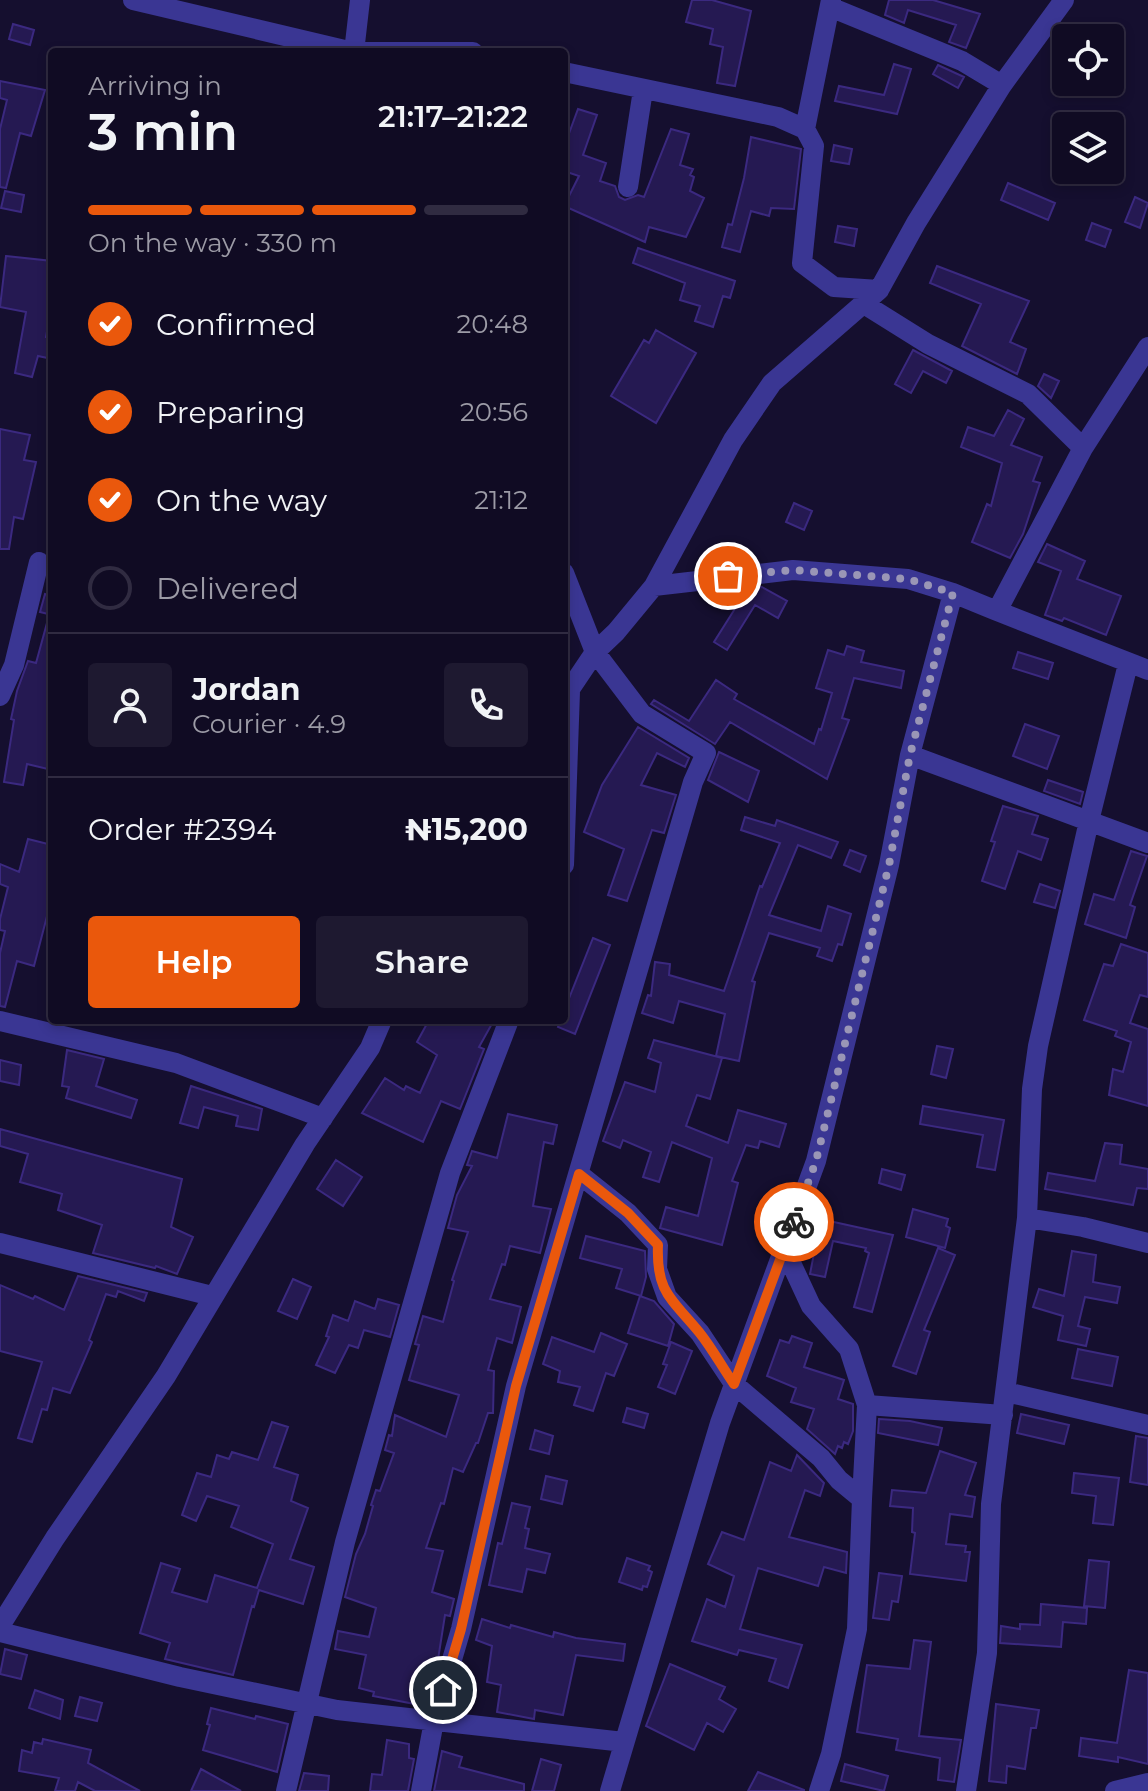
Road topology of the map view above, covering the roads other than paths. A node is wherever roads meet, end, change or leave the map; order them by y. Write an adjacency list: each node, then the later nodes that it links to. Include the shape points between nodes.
1 (133, 0): 5 (street)
2 (360, 0): 6 (street)
3 (1064, 0): 8 (street)
4 (831, 4): 8 (street, via 962,61); 10 (street)
5 (336, 48)
6 (354, 48)
7 (568, 73): 9 (street)
8 (1002, 85): 12 (street)
9 (643, 90): 10 (street, via 778,117); 11 (street)
10 (805, 129): 12 (street, via 814,146 802,263 834,287)
11 (628, 187)
12 (872, 297): 14 (street, via 928,344 1028,394); 17 (street, via 772,383 733,440)
13 (1148, 347): 14 (street)
14 (1083, 448): 19 (street)
15 (39, 562): 23 (street, via 14,665)
16 (568, 583): 20 (street)
17 (654, 586): 18 (street, via 793,570 908,579); 20 (street)
18 (953, 593): 19 (street); 24 (street)
19 (997, 611): 21 (street)
20 (595, 652): 22 (street); 31 (street, via 642,714 706,753 693,782)
21 (1138, 667): 25 (street)
22 (568, 692)
23 (0, 696)
24 (910, 755): 25 (street); 35 (street, via 889,865 816,1161)
25 (1089, 821): 26 (street); 32 (street, via 1038,1046)
26 (1148, 843)
27 (0, 1021): 30 (street, via 176,1063)
28 (380, 1024): 30 (street)
29 (507, 1024): 45 (street, via 450,1173 345,1542)
30 (323, 1118): 36 (street)
31 (579, 1174): 37 (street, via 658,1245 657,1269 667,1297 700,1333); 46 (street, via 516,1386 461,1629)
32 (1027, 1218): 34 (street); 38 (street)
33 (0, 1243): 36 (street)
34 (1148, 1243)
35 (784, 1248): 37 (street); 39 (street, via 811,1306 849,1349)
36 (212, 1296): 43 (street, via 166,1376)
37 (734, 1384): 42 (street); 47 (street)
38 (1006, 1392): 40 (street); 41 (street)
39 (867, 1405): 40 (street); 42 (street)
40 (1003, 1415): 53 (street, via 991,1504 987,1653)
41 (1148, 1425)
42 (862, 1499): 52 (street, via 857,1629)
43 (0, 1626)
44 (0, 1632): 45 (street)
45 (306, 1704): 46 (street); 49 (street)
46 (434, 1721): 47 (street); 50 (street)
47 (624, 1742): 51 (street)
48 (1148, 1783): 54 (street)
49 (286, 1791)
50 (421, 1791)
51 (610, 1791)
52 (819, 1791)
53 (966, 1791)
54 (1115, 1791)

